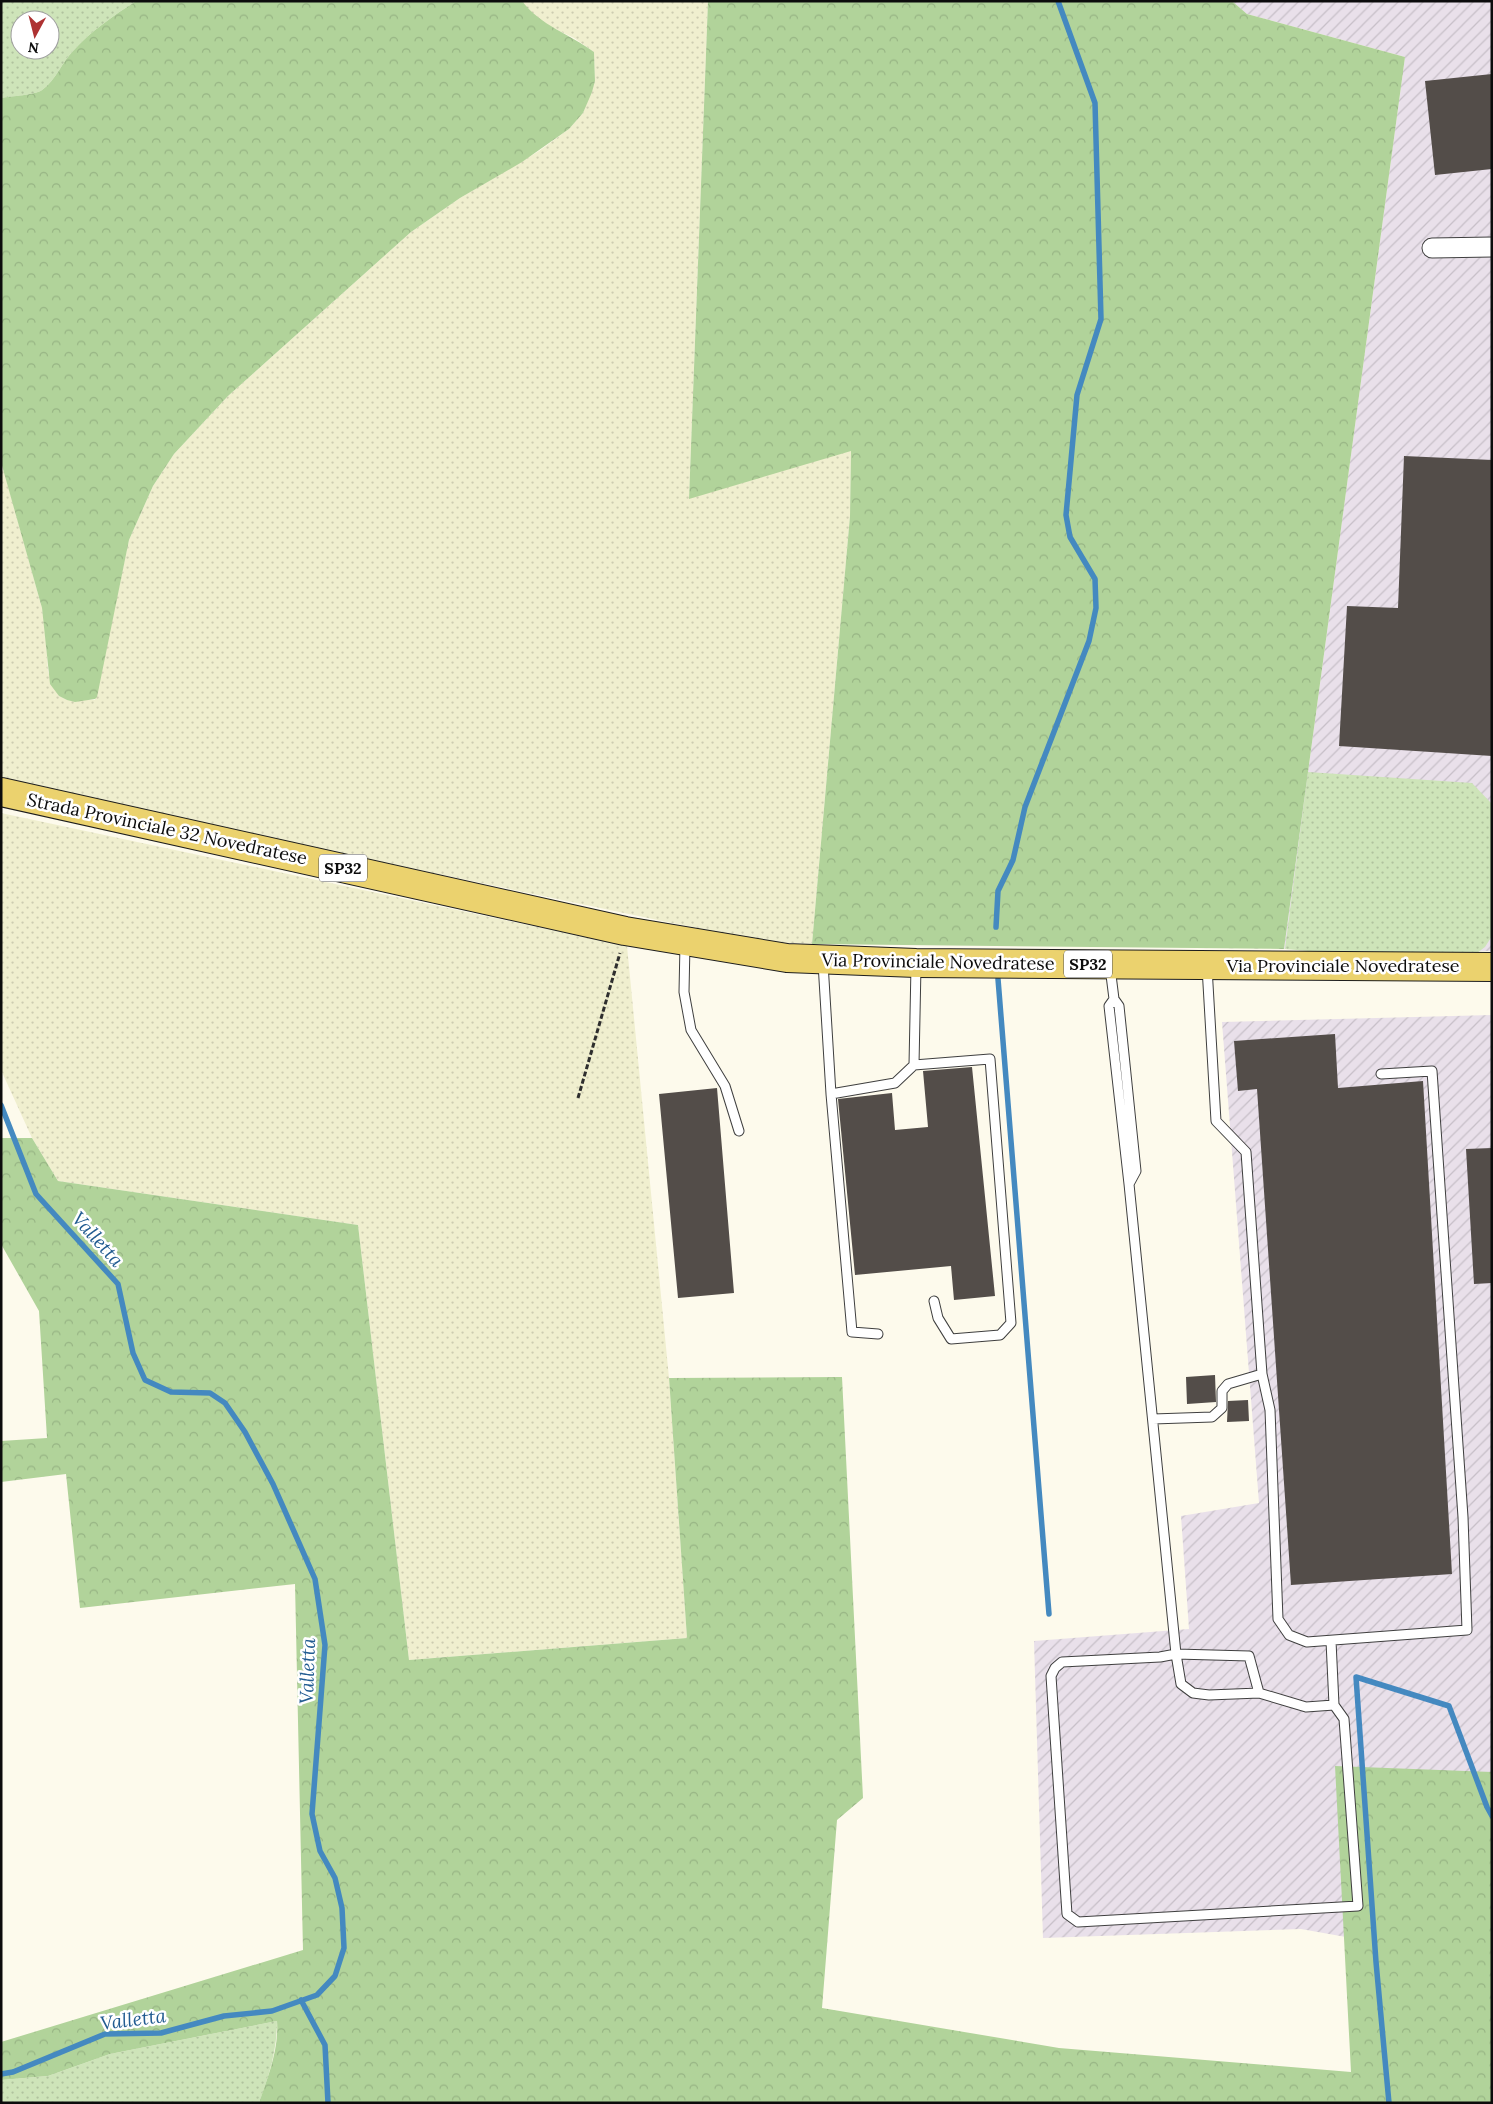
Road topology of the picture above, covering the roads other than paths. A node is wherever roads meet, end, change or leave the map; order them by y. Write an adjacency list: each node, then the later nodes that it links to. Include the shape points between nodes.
1 (1492, 247): 2 (street)
2 (1432, 248)
3 (1, 792): 4 (main road, Strada Provinciale 32 Novedratese / SP32)
4 (685, 942): 5 (main road, Via Provinciale Novedratese / SP32, via 787,958); 13 (lane, via 684,992 691,1030 725,1086)
5 (823, 960): 6 (main road, Via Provinciale Novedratese / SP32); 12 (lane)
6 (916, 963): 7 (main road, Via Provinciale Novedratese / SP32); 10 (lane)
7 (1110, 964): 8 (main road, Via Provinciale Novedratese / SP32); 17 (lane, via 1114,999 1109,1006)
8 (1206, 965): 9 (main road, Via Provinciale Novedratese / SP32); 16 (lane, via 1216,1121 1246,1152)
9 (1492, 967)
10 (914, 1065): 12 (lane, via 895,1082); 14 (lane, via 990,1060 1011,1322 1000,1335 951,1339 938,1318)
11 (1381, 1074): 18 (lane, via 1432,1070 1463,1517 1467,1630)
12 (831, 1094): 15 (lane, via 852,1332)
13 (739, 1131)
14 (934, 1301)
15 (878, 1334)
16 (1262, 1374): 17 (lane, via 1228,1384 1222,1391 1222,1408 1212,1417); 18 (lane, via 1270,1410 1278,1619 1289,1636 1307,1642)
17 (1153, 1419): 19 (lane)
18 (1331, 1640): 21 (lane)
19 (1176, 1654): 20 (lane, via 1249,1656); 20 (lane, via 1181,1684 1193,1693); 21 (lane, via 1062,1662 1051,1676 1067,1914 1078,1922 1358,1906 1344,1719)
20 (1259, 1692): 21 (lane, via 1306,1707)
21 (1334, 1705)

